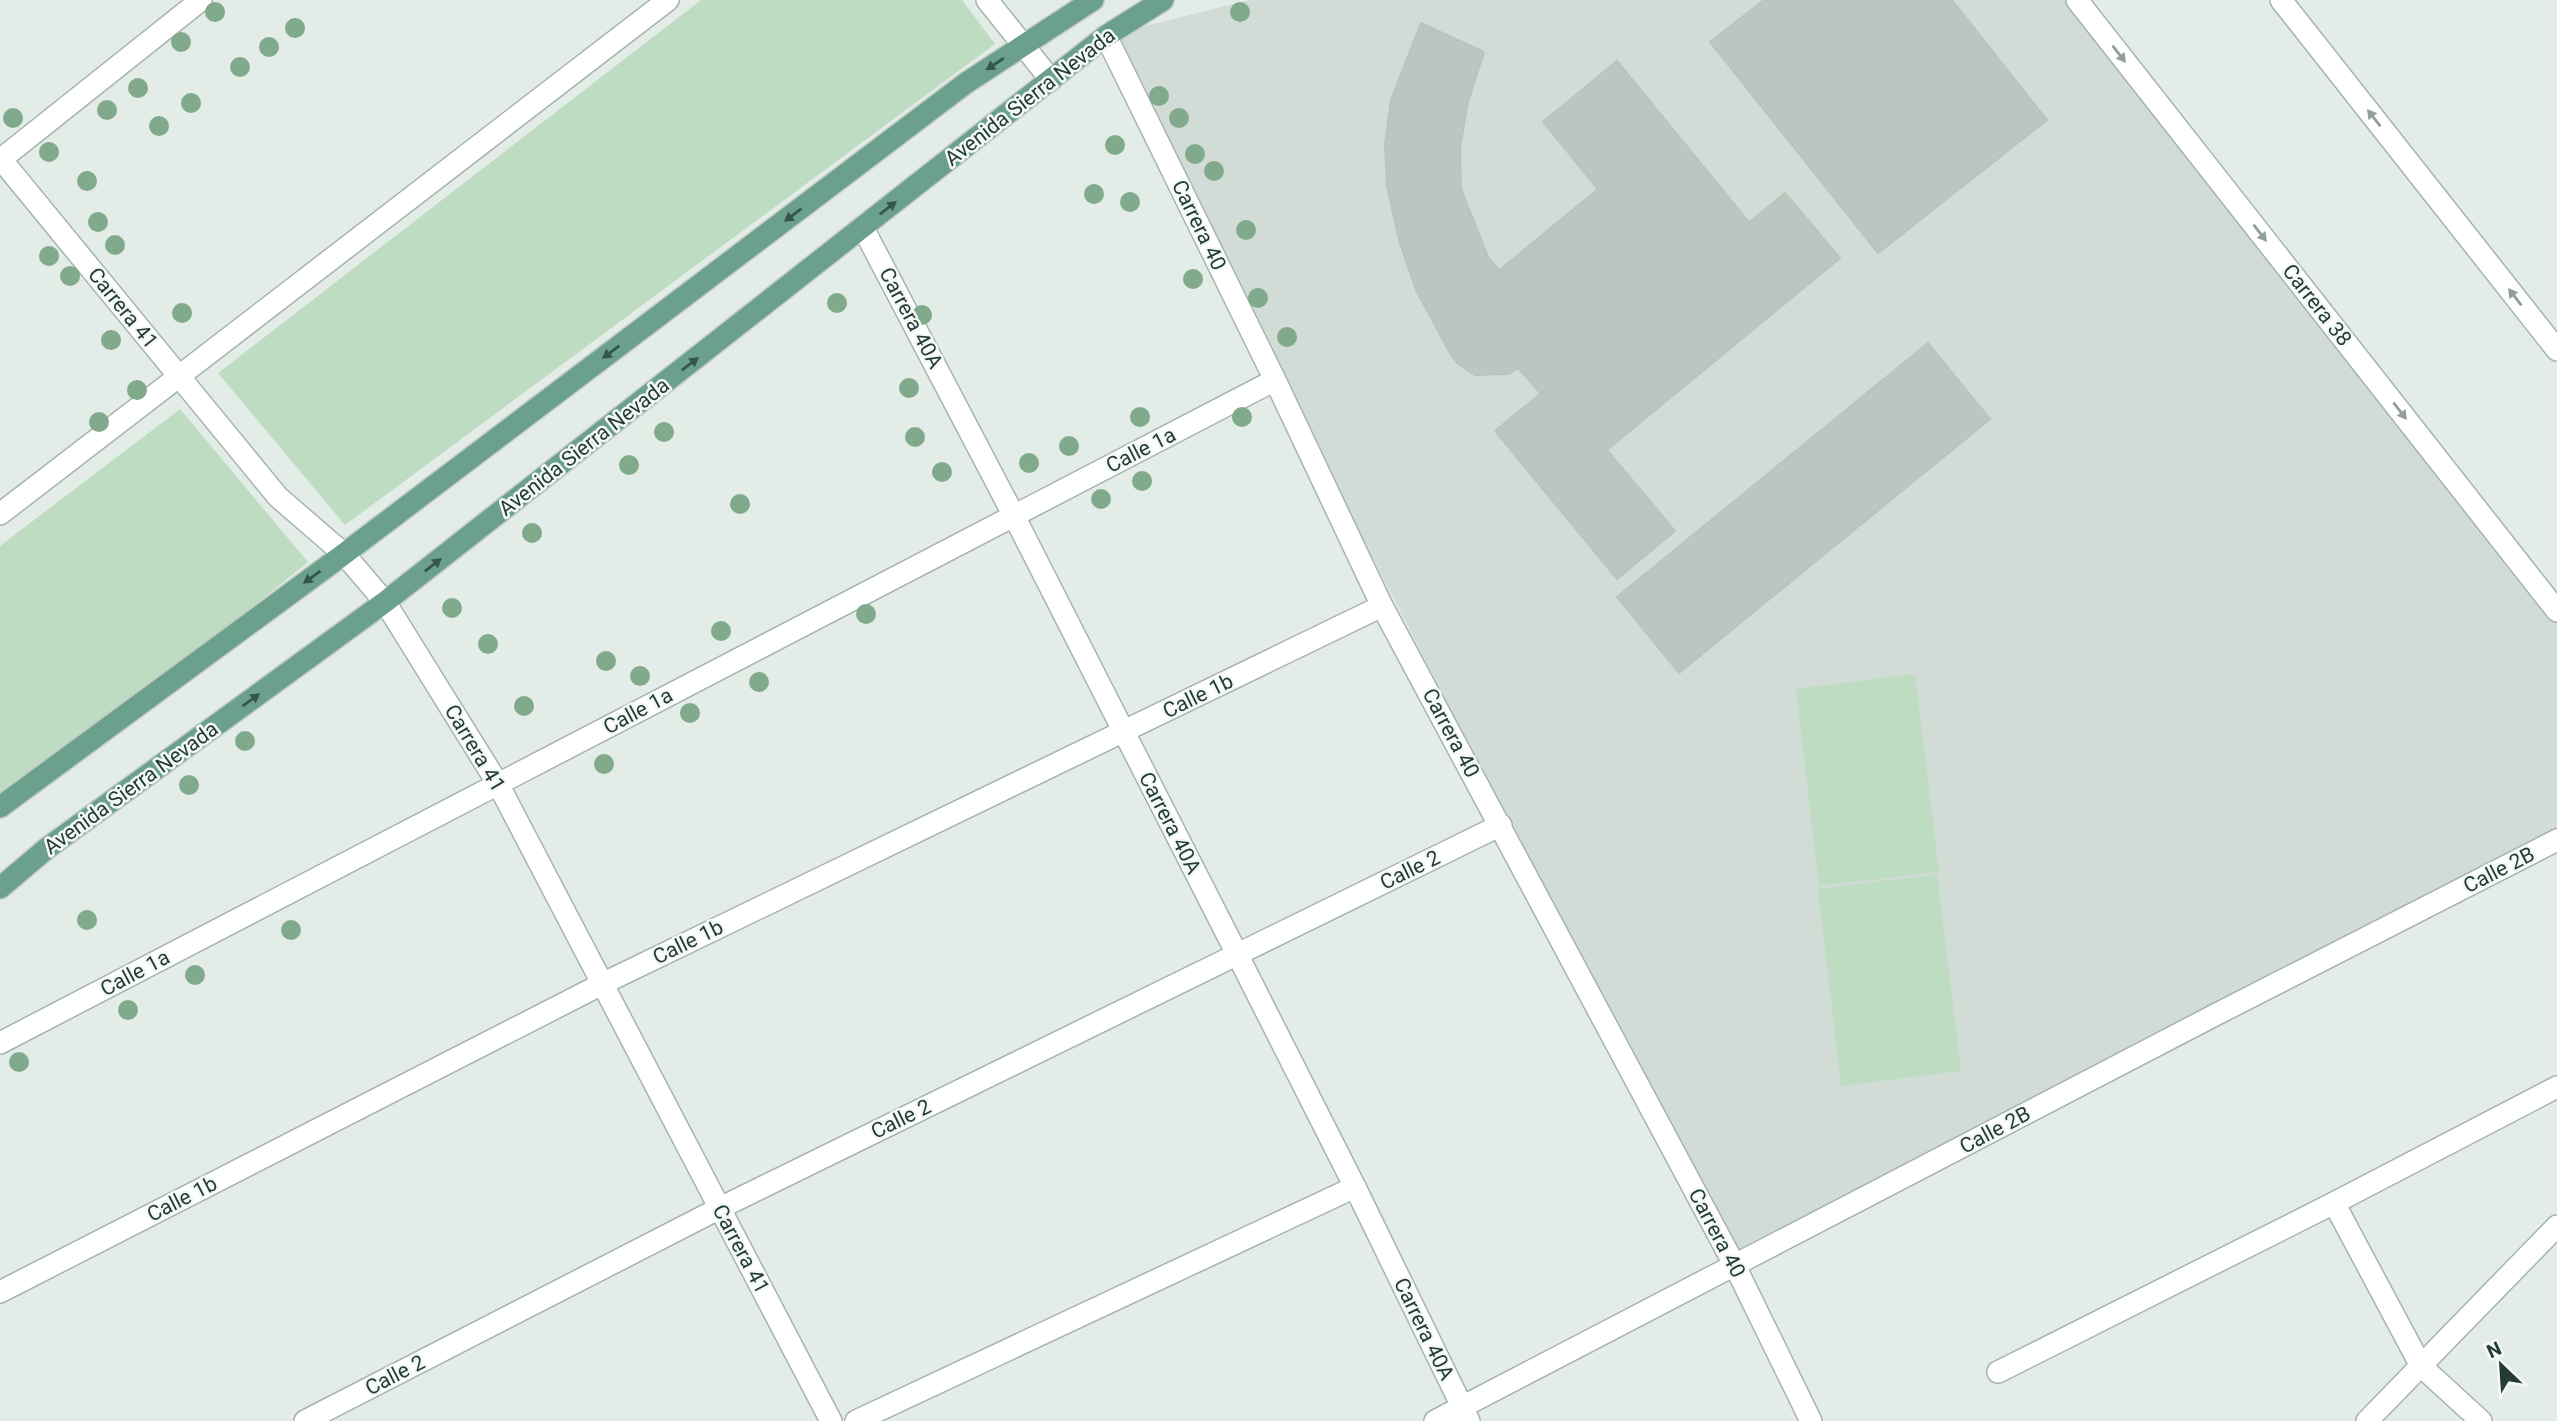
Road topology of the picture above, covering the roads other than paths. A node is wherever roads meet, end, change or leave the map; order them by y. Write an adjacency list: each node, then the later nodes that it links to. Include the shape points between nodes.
1 (201, 0): 11 (street)
2 (668, 0): 14 (street)
3 (987, 0): 9 (street)
4 (1093, 0): 9 (main road, Avenida Sierra Nevada)
5 (1163, 0): 8 (main road, Avenida Sierra Nevada)
6 (2077, 0): 21 (street, Carrera 38, one-way to 21)
7 (2281, 0): 13 (street, one-way to 7)
8 (1107, 36): 10 (main road, Avenida Sierra Nevada); 15 (street, Carrera 40)
9 (1023, 46): 10 (street); 18 (main road, Avenida Sierra Nevada, one-way to 18, via 966,83)
10 (1051, 80): 12 (main road, Avenida Sierra Nevada, one-way to 10)
11 (0, 159): 14 (street, Carrera 41)
12 (863, 228): 17 (street, Carrera 40A); 19 (main road, Avenida Sierra Nevada, one-way to 12)
13 (2557, 350)
14 (179, 375): 16 (street); 18 (street, Carrera 41, via 278,496)
15 (1275, 380): 17 (street, Calle 1a); 20 (street, Carrera 40)
16 (0, 514)
17 (1014, 516): 22 (street, Carrera 40A); 23 (street, Calle 1a)
18 (344, 554): 19 (street, Carrera 41); 24 (main road, Avenida Sierra Nevada, one-way to 24)
19 (385, 602): 23 (street, Carrera 41); 27 (main road, Avenida Sierra Nevada, one-way to 19, via 46,849)
20 (1382, 606): 22 (street, Calle 1b); 25 (street, Carrera 40)
21 (2557, 611)
22 (1124, 732): 28 (street, Carrera 40A); 29 (street, Calle 1b)
23 (498, 784): 29 (street, Carrera 41); 30 (street, Calle 1a)
24 (0, 807)
25 (1500, 825): 28 (street, Calle 2); 36 (street, Carrera 40)
26 (2557, 840): 36 (street, Calle 2B)
27 (0, 888)
28 (1237, 954): 32 (street, Carrera 40A); 34 (street, Calle 2)
29 (602, 984): 34 (street, Carrera 41); 37 (street, Calle 1b)
30 (0, 1043)
31 (2557, 1087): 33 (street)
32 (1355, 1187): 40 (street, Carrera 40A); 43 (street)
33 (2334, 1203): 38 (street); 39 (street)
34 (720, 1209): 41 (street, Calle 2); 42 (street, Carrera 41)
35 (2557, 1226): 38 (street)
36 (1735, 1266): 40 (street, Calle 2B); 45 (street, Carrera 40)
37 (0, 1292)
38 (2421, 1366): 46 (street); 47 (street)
39 (1998, 1372)
40 (1465, 1414): 44 (street, Calle 2B)
41 (304, 1421)
42 (831, 1421)
43 (856, 1421)
44 (1435, 1421)
45 (1811, 1421)
46 (2367, 1421)
47 (2481, 1421)

